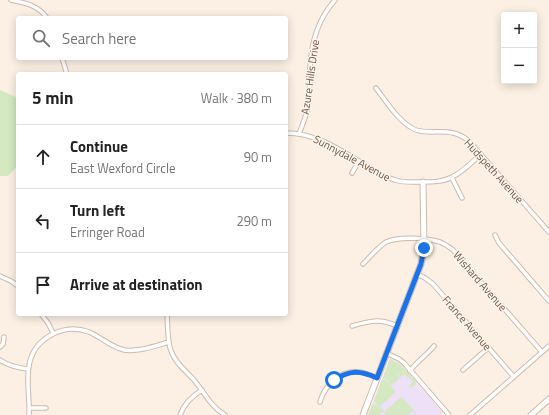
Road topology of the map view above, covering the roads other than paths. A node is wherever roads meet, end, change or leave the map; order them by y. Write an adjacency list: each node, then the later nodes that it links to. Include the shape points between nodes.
1 (10, 0): 3 (street, via 30,4)
2 (335, 0): 8 (street, Azure Hills Drive, via 323,17 313,44 309,103)
3 (45, 16)
4 (63, 60): 5 (street)
5 (66, 72)
6 (376, 88): 9 (street, Hudspeth Avenue, via 408,126 422,132 458,134)
7 (288, 133): 8 (street, Sunnydale Avenue)
8 (299, 134): 10 (street, Sunnydale Avenue, via 325,142)
9 (481, 154): 12 (street, Sunnydale Avenue); 15 (street, Hudspeth Avenue)
10 (358, 161): 11 (street); 13 (street, Sunnydale Avenue, via 396,181)
11 (352, 173)
12 (452, 178): 13 (street, Sunnydale Avenue); 14 (street)
13 (422, 182): 17 (street)
14 (462, 198)
15 (549, 232)
16 (496, 235): 22 (street, via 499,243)
17 (424, 239): 18 (street, Wishard Avenue, via 391,240 382,245); 19 (street, via 423,256); 34 (street, Wishard Avenue, via 440,242 453,250)
18 (363, 264)
19 (417, 274): 26 (street); 33 (street, France Avenue, via 433,284)
20 (0, 276): 21 (street)
21 (16, 284)
22 (549, 301)
23 (43, 316): 27 (street)
24 (167, 316): 29 (street)
25 (352, 326): 26 (street, via 377,320)
26 (397, 326): 35 (street)
27 (53, 333): 29 (street, via 70,329 81,330 117,348 128,350 140,350); 37 (street, via 42,340 35,350)
28 (4, 337): 32 (street)
29 (169, 342): 42 (street, via 175,360)
30 (434, 346): 39 (street)
31 (549, 346): 34 (street)
32 (0, 347)
33 (488, 348): 38 (street); 40 (street, France Avenue)
34 (542, 352): 40 (street)
35 (386, 353): 39 (street, via 399,359); 41 (street)
36 (0, 360): 37 (street, via 15,367)
37 (28, 369): 45 (street)
38 (463, 370)
39 (410, 371): 51 (street)
40 (514, 377): 52 (street)
41 (377, 378): 44 (street, via 360,372 342,375 328,386); 50 (street)
42 (202, 390): 48 (street, via 192,397); 49 (street)
43 (549, 399): 53 (street)
44 (320, 402)
45 (29, 408): 46 (street); 47 (street)
46 (46, 408)
47 (29, 415)
48 (180, 415)
49 (225, 415)
50 (363, 415)
51 (449, 415)
52 (470, 415)
53 (531, 415)

